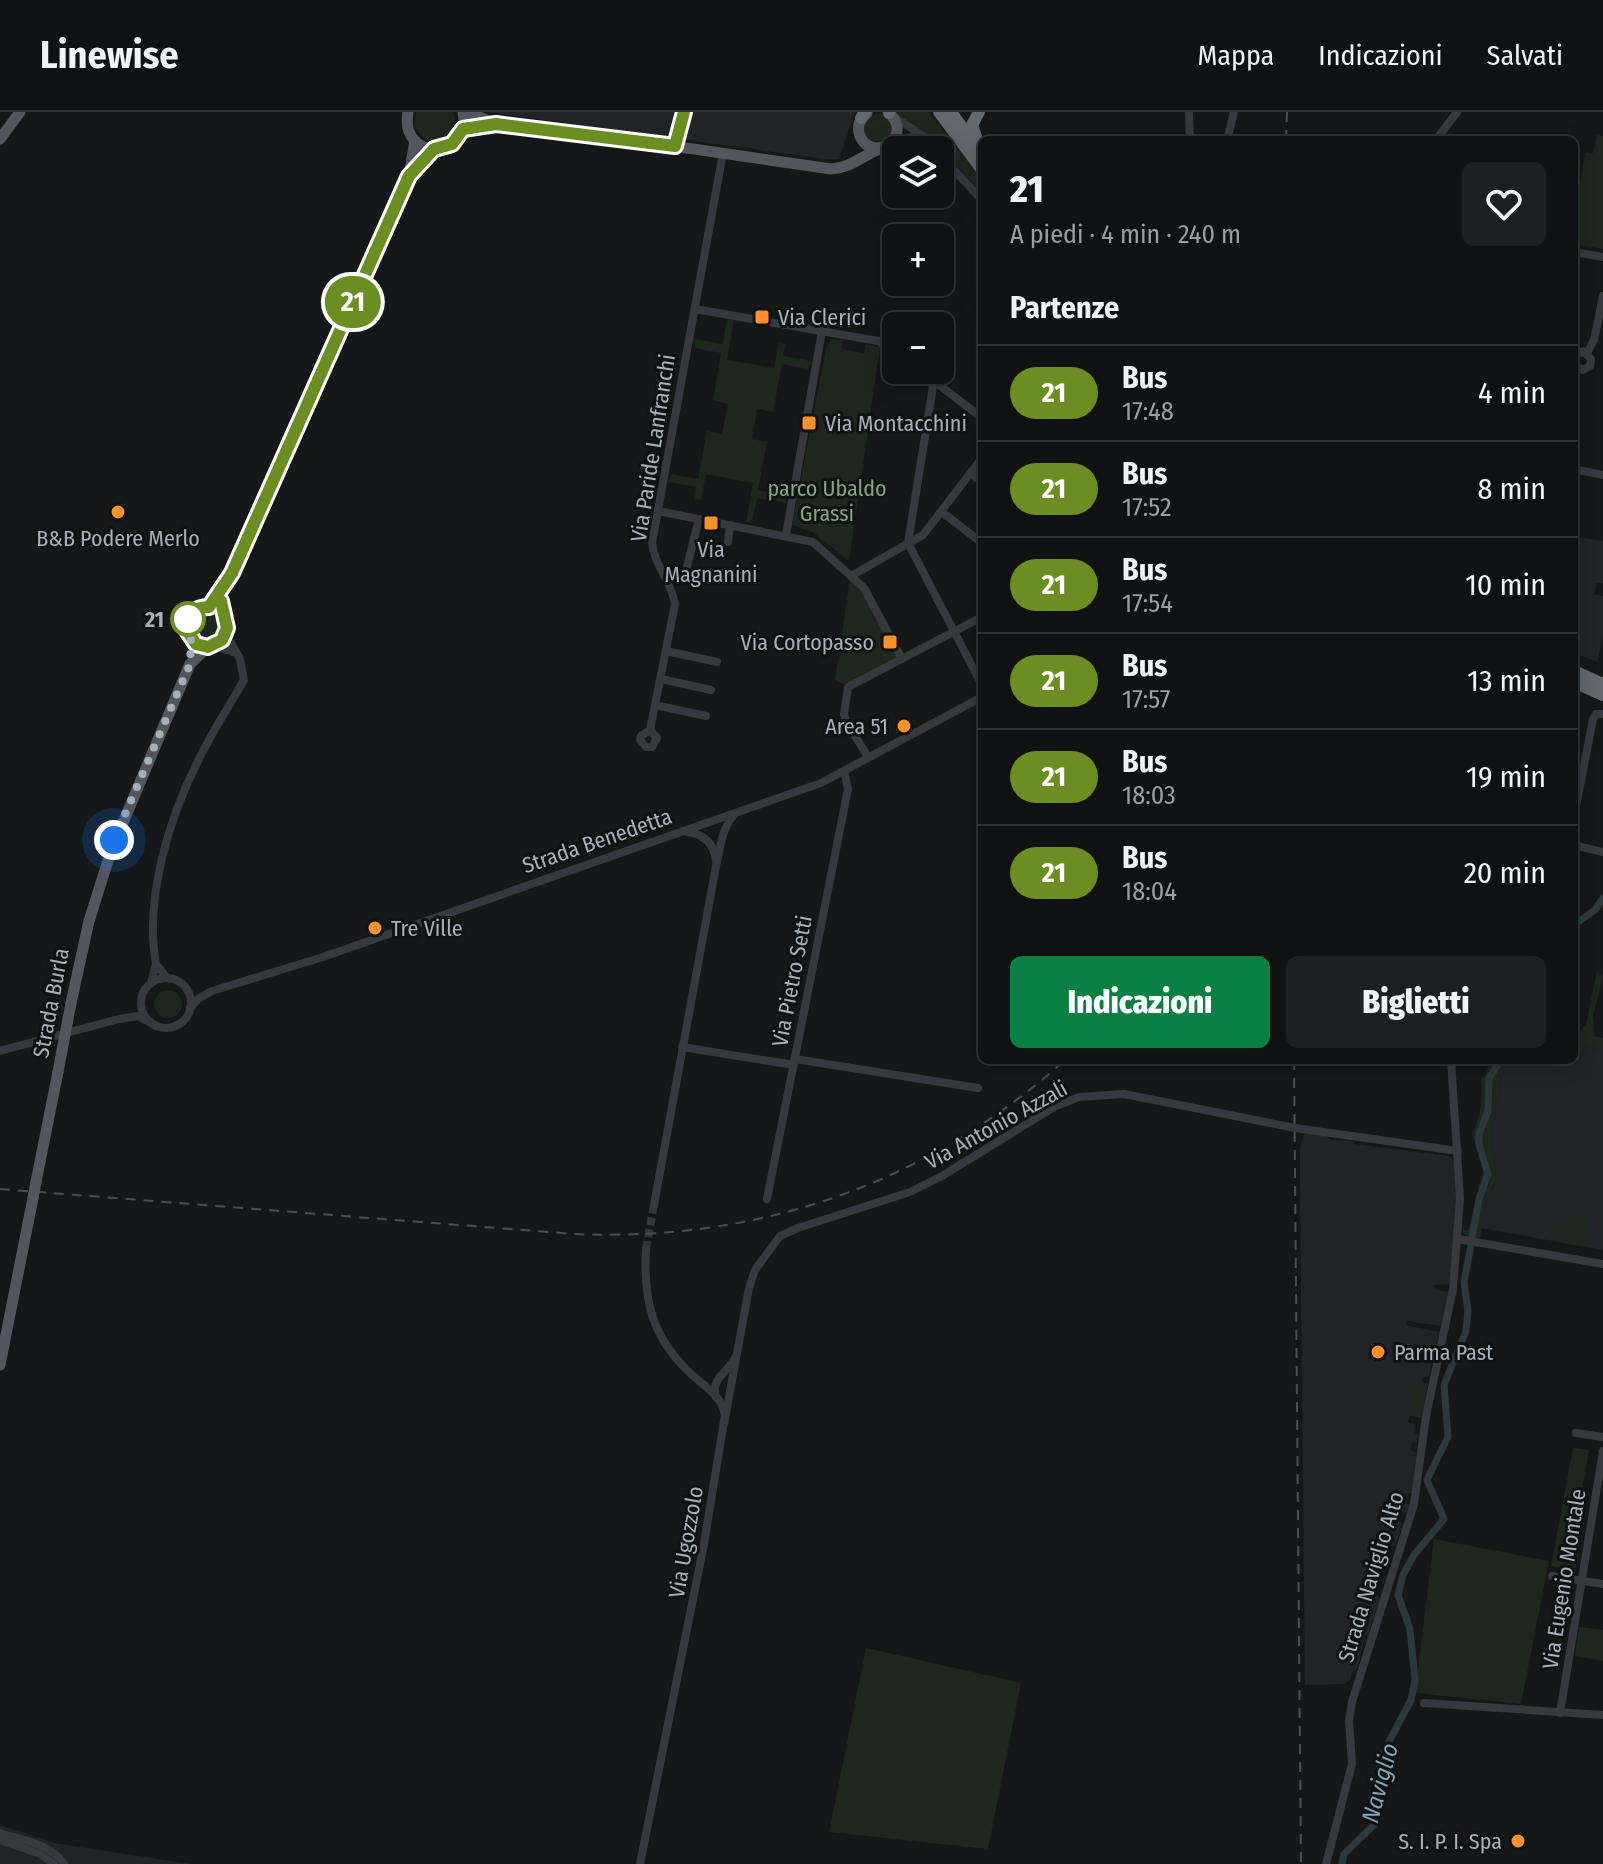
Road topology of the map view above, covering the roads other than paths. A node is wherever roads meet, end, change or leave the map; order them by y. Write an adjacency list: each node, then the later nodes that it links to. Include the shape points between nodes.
1 (29, 112): 13 (main road)
2 (397, 112): 14 (main road)
3 (465, 112): 16 (main road); 17 (main road)
4 (684, 112): 25 (street)
5 (932, 112): 33 (highway, via 956,145)
6 (939, 112): 32 (highway)
7 (951, 112): 31 (highway)
8 (979, 112): 29 (highway, via 972,128)
9 (1189, 112): 20 (street)
10 (1234, 112): 21 (street)
11 (1457, 112): 22 (street)
12 (889, 113): 18 (main road, via 897,123); 19 (street)
13 (17, 117): 23 (main road)
14 (408, 118): 24 (main road)
15 (863, 118): 26 (main road, via 862,139 869,146); 34 (main road, via 853,159)
16 (496, 124): 17 (main road); 25 (main road)
17 (463, 129): 28 (main road, Strada Burla, via 452,144)
18 (894, 136)
19 (923, 136)
20 (1190, 136)
21 (1228, 136)
22 (1439, 136)
23 (0, 139)
24 (415, 141): 28 (main road); 36 (main road, Strada Burla)
25 (675, 146): 30 (main road)
26 (882, 146)
27 (882, 147): 34 (main road, via 846,167)
28 (434, 149): 36 (main road, Strada Burla)
29 (978, 149)
30 (723, 153): 34 (main road); 41 (street, Via Paride Lanfranchi)
31 (978, 155)
32 (978, 157)
33 (978, 158)
34 (816, 166)
35 (954, 170): 37 (street)
36 (409, 176): 67 (main road, Strada Burla)
37 (978, 196)
38 (1578, 253): 39 (street)
39 (1603, 257)
40 (1603, 296): 45 (street)
41 (695, 309): 42 (street); 57 (street, Via Paride Lanfranchi)
42 (822, 331): 43 (street); 61 (street)
43 (882, 343)
44 (1578, 352): 45 (street)
45 (1587, 353): 46 (street)
46 (1590, 366): 47 (street); 48 (street)
47 (1578, 369)
48 (1603, 370)
49 (933, 384): 64 (street)
50 (939, 384): 51 (street)
51 (978, 415)
52 (978, 463): 54 (street)
53 (1578, 470): 55 (street)
54 (970, 473): 56 (street); 58 (street)
55 (1603, 475)
56 (978, 479)
57 (658, 511): 59 (street); 75 (street, Via Paride Lanfranchi, via 654,556 672,587 675,604)
58 (942, 512): 62 (street); 64 (street, via 923,535)
59 (699, 519): 60 (street); 65 (street)
60 (730, 525): 61 (street); 63 (street)
61 (786, 535): 66 (street, via 813,542)
62 (978, 540)
63 (728, 542)
64 (908, 543): 66 (street); 71 (street)
65 (686, 571)
66 (851, 576): 77 (street, via 864,588)
67 (223, 588): 68 (main road, Strada Burla); 69 (main road, Strada Burla)
68 (209, 607): 69 (main road); 73 (main road, Strada Burla, via 189,617 186,629)
69 (224, 616): 72 (main road, Strada Burla)
70 (978, 619): 71 (street)
71 (954, 632): 77 (street); 81 (street)
72 (226, 634): 74 (main road, Strada Burla); 76 (street, Strada Benedetta)
73 (191, 640): 74 (main road); 79 (main road, Strada Burla)
74 (211, 646): 76 (street); 79 (main road, Strada Burla)
75 (666, 651): 78 (street); 82 (street, Via Paride Lanfranchi)
76 (234, 652): 103 (street, Strada Benedetta, via 244,680 198,761 167,840 154,921)
77 (902, 659): 92 (street, via 848,687 844,714)
78 (717, 662)
79 (190, 664): 124 (main road, Strada Burla, bridge, via 114,840 89,921)
80 (1578, 673): 84 (highway)
81 (978, 677)
82 (661, 679): 85 (street); 88 (street, Via Paride Lanfranchi)
83 (1578, 684): 86 (highway)
84 (1603, 684)
85 (711, 690)
86 (1603, 695)
87 (978, 699): 92 (street, Strada Benedetta)
88 (655, 705): 90 (street); 91 (street, Via Paride Lanfranchi)
89 (1603, 714): 94 (street, via 1593,719)
90 (706, 716)
91 (650, 730)
92 (868, 757): 93 (street, Strada Benedetta)
93 (844, 771): 95 (street, Strada Benedetta); 114 (street, Via Pietro Setti, via 848,789)
94 (1578, 796)
95 (737, 811): 96 (street, Strada Benedetta); 98 (street)
96 (709, 821): 97 (street, Strada Benedetta); 98 (street); 99 (street)
97 (682, 831): 99 (street); 107 (street, Strada Benedetta)
98 (723, 837): 102 (street)
99 (706, 838): 102 (street)
100 (1578, 846): 101 (street)
101 (1603, 852)
102 (716, 866): 112 (street)
103 (156, 964): 104 (street); 105 (street, Strada Benedetta)
104 (167, 978): 105 (street); 106 (street, Strada Benedetta)
105 (151, 983): 108 (street, Strada Benedetta)
106 (184, 986): 107 (street, Strada Benedetta); 109 (street)
107 (212, 991): 109 (street, Strada Benedetta)
108 (141, 998): 110 (street, Strada Benedetta); 111 (street, via 142,1012)
109 (190, 1008): 111 (street, Strada Benedetta, via 176,1025)
110 (119, 1019): 111 (street, Strada Benedetta, via 138,1016); 113 (street, Strada Benedetta)
111 (151, 1023)
112 (682, 1047): 114 (street); 119 (street)
113 (0, 1051)
114 (794, 1062): 116 (street); 118 (street, Via Pietro Setti)
115 (1451, 1064): 117 (street, Strada Naviglio Alto)
116 (978, 1088)
117 (1458, 1151): 120 (street, Strada Naviglio Alto); 123 (street, Via Antonio Azzali, via 1295,1128 1124,1094 1079,1097 910,1192 780,1236 755,1270)
118 (767, 1199)
119 (654, 1205)
120 (1467, 1241): 122 (street); 144 (street, Strada Naviglio Alto, via 1427,1409 1414,1501 1353,1696 1352,1764)
121 (646, 1249): 125 (street, via 645,1283 653,1322)
122 (1603, 1264)
123 (737, 1354): 126 (street); 127 (street, Via Antonio Azzali)
124 (0, 1365)
125 (691, 1374): 126 (street); 128 (street)
126 (723, 1374): 128 (street)
127 (734, 1375): 128 (street); 129 (street, Via Antonio Azzali)
128 (713, 1392): 129 (street, Via Ugozzolo, via 724,1411)
129 (724, 1424): 143 (street, Via Ugozzolo)
130 (1576, 1433): 131 (street)
131 (1603, 1437)
132 (1603, 1451): 134 (street, Via Eugenio Montale)
133 (1552, 1576): 134 (street)
134 (1582, 1580): 135 (street); 137 (street, Via Eugenio Montale)
135 (1603, 1584)
136 (1424, 1703): 137 (street)
137 (1560, 1713): 138 (street)
138 (1603, 1715)
139 (0, 1833): 142 (street, via 44,1847)
140 (0, 1840): 141 (street)
141 (54, 1864)
142 (64, 1864)
143 (640, 1864)
144 (1326, 1864)

